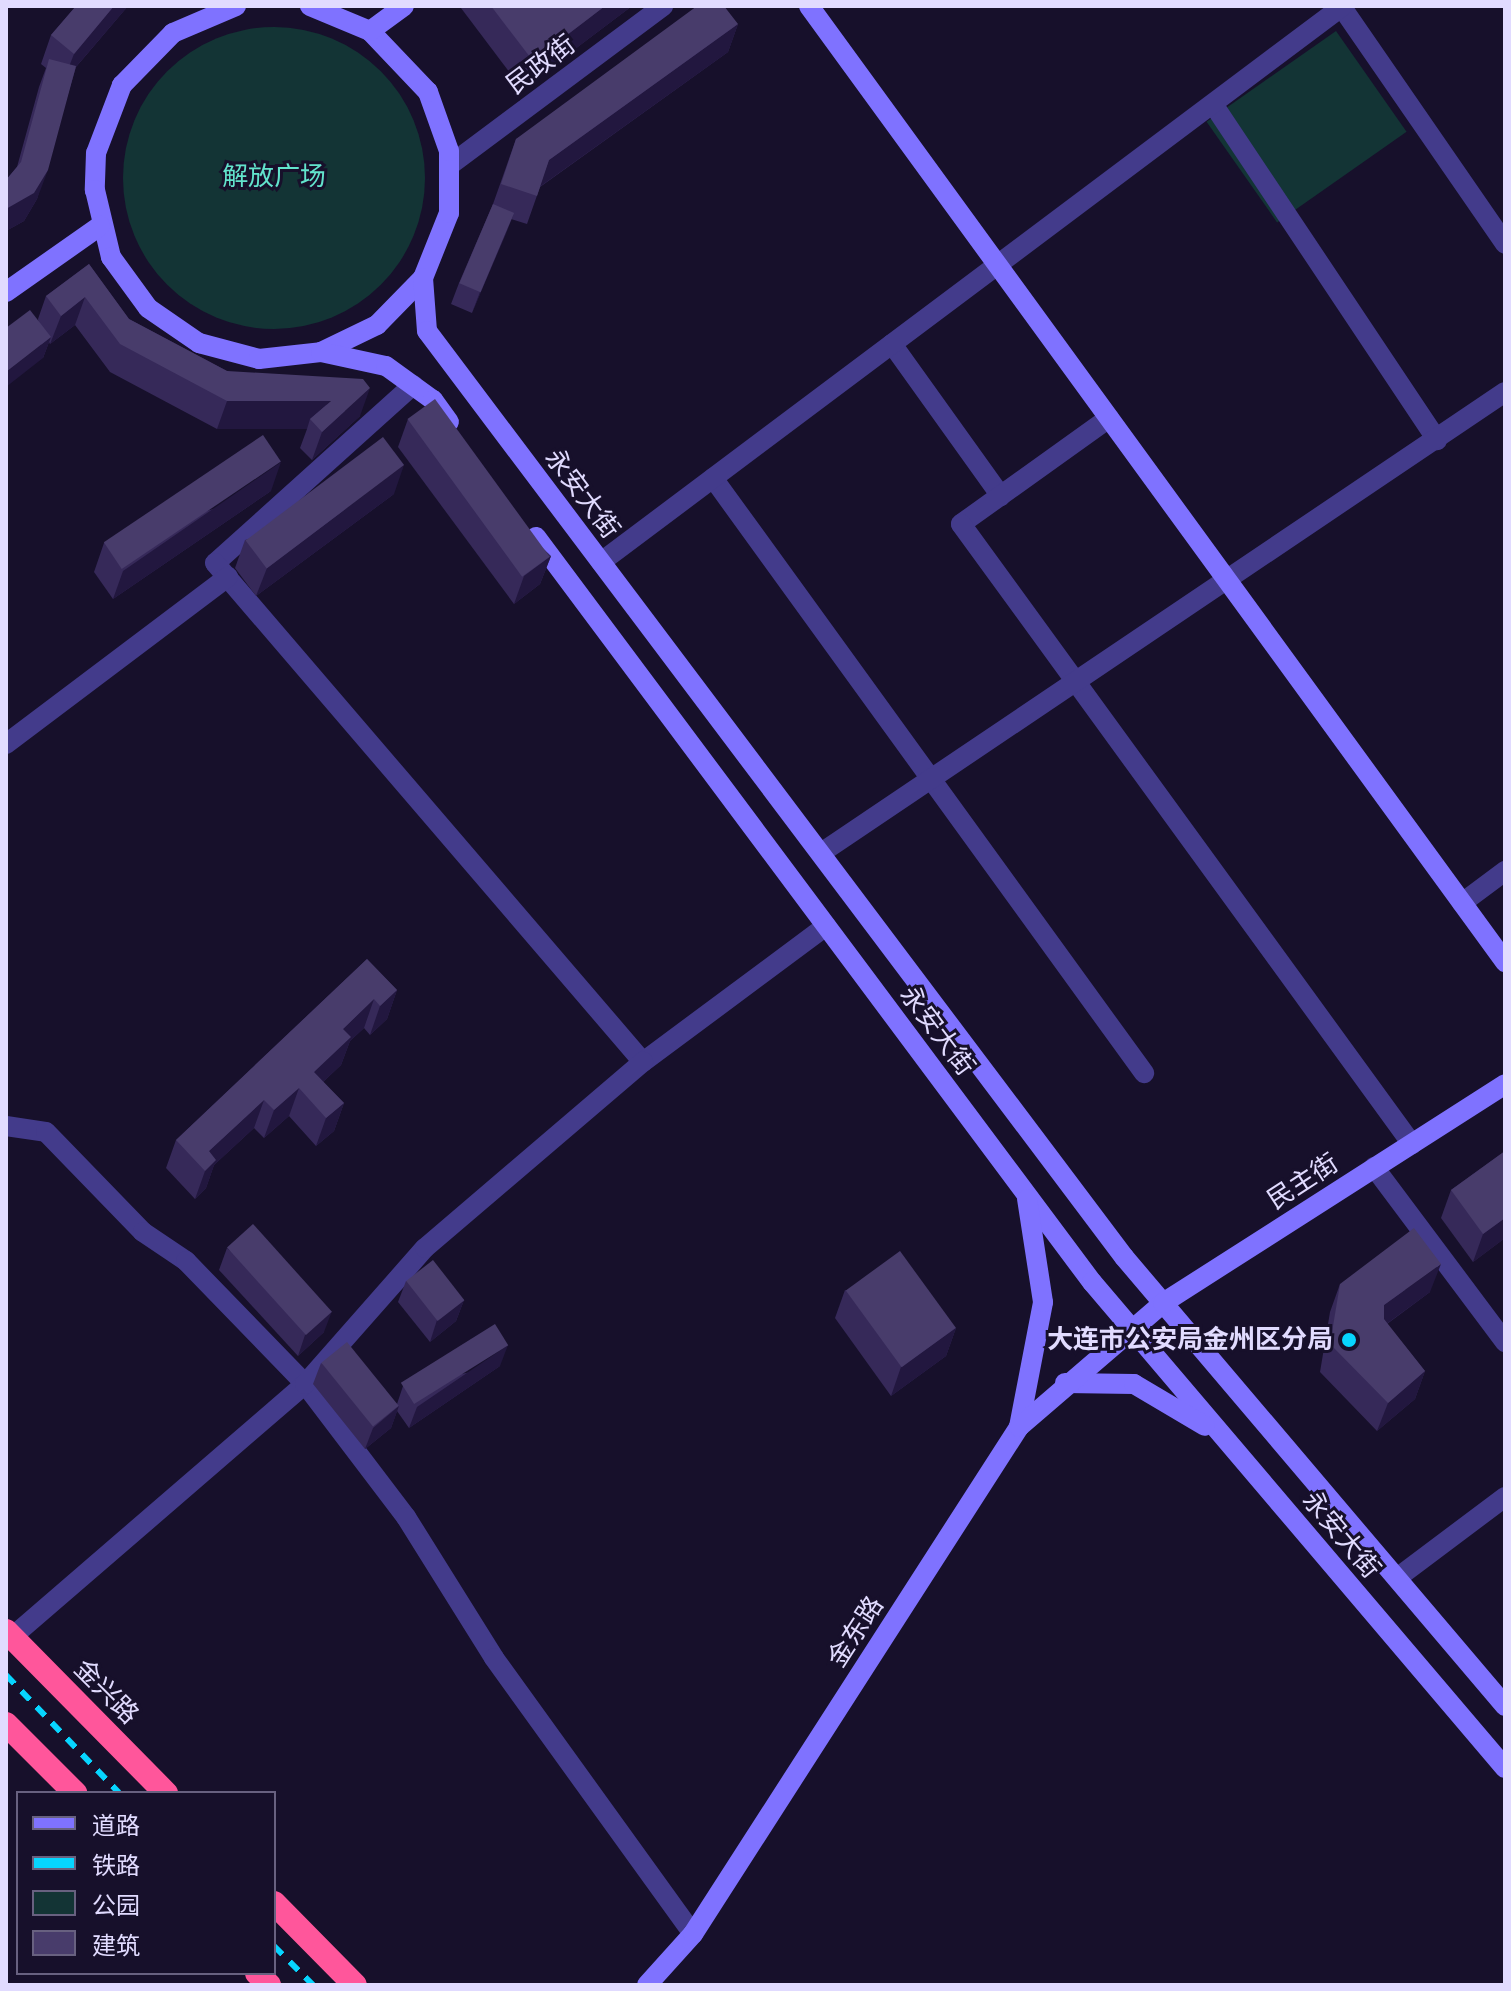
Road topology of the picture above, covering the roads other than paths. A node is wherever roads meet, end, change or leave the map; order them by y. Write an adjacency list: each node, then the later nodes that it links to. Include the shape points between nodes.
1 (236, 6): 10 (main road, via 173,33 122,85 96,153)
2 (310, 6): 7 (main road)
3 (404, 6): 7 (main road)
4 (663, 6): 9 (street, 民政街)
5 (809, 6): 12 (main road)
6 (1342, 6): 8 (street); 11 (street)
7 (370, 31): 9 (main road, via 428,92)
8 (1213, 104): 12 (street); 21 (street)
9 (450, 165): 13 (main road, via 449,213)
10 (100, 226): 14 (main road); 16 (main road, via 127,284 172,328 259,359)
11 (1505, 244)
12 (998, 264): 15 (street); 19 (main road)
13 (423, 278): 16 (main road, via 377,325); 25 (main road, 永安大街, via 427,331)
14 (7, 291)
15 (892, 344): 22 (street); 23 (street)
16 (321, 352): 17 (main road, via 386,366)
17 (413, 385): 20 (main road); 26 (street, via 215,563)
18 (1505, 392): 21 (street)
19 (1109, 418): 23 (street); 27 (main road)
20 (461, 437)
21 (1437, 440): 27 (street)
22 (713, 478): 25 (street); 30 (street)
23 (1001, 496): 28 (street, via 961,524)
24 (517, 512): 34 (main road, 永安大街)
25 (601, 562): 31 (main road, 永安大街)
26 (228, 577): 29 (street); 36 (street)
27 (1224, 577): 28 (street); 33 (main road)
28 (1076, 684): 30 (street); 40 (street)
29 (6, 744)
30 (928, 778): 31 (street); 37 (street)
31 (821, 853): 43 (main road, 永安大街)
32 (1505, 871): 33 (street)
33 (1462, 903): 35 (main road)
34 (826, 926): 36 (street); 42 (main road, 永安大街)
35 (1505, 962)
36 (643, 1062): 47 (street, via 425,1248)
37 (1144, 1073)
38 (1505, 1084): 40 (main road, 民主街)
39 (6, 1126): 47 (street, via 46,1132 143,1232 186,1261)
40 (1412, 1144): 41 (main road, 民主街)
41 (1374, 1167): 43 (main road, 民主街); 45 (street)
42 (1025, 1191): 44 (main road, 永安大街); 48 (main road, via 1043,1302)
43 (1163, 1303): 44 (main road, 民主街); 51 (main road, 永安大街)
44 (1133, 1329): 46 (main road, 金东路); 49 (main road, 永安大街)
45 (1505, 1342)
46 (1065, 1383): 48 (main road, 金东路); 49 (main road, via 1134,1384)
47 (305, 1384): 52 (street); 59 (street, via 406,1517 494,1658)
48 (1019, 1427): 59 (main road, 金东路)
49 (1231, 1446): 55 (main road, 永安大街)
50 (1505, 1497): 51 (street)
51 (1397, 1578): 53 (main road, 永安大街)
52 (9, 1634): 57 (highway, 金兴路)
53 (1505, 1706)
54 (6, 1724): 56 (highway)
55 (1505, 1768)
56 (73, 1791)
57 (164, 1791)
58 (276, 1905): 60 (highway)
59 (693, 1934): 61 (main road, 金东路)
60 (355, 1985)
61 (647, 1985)

